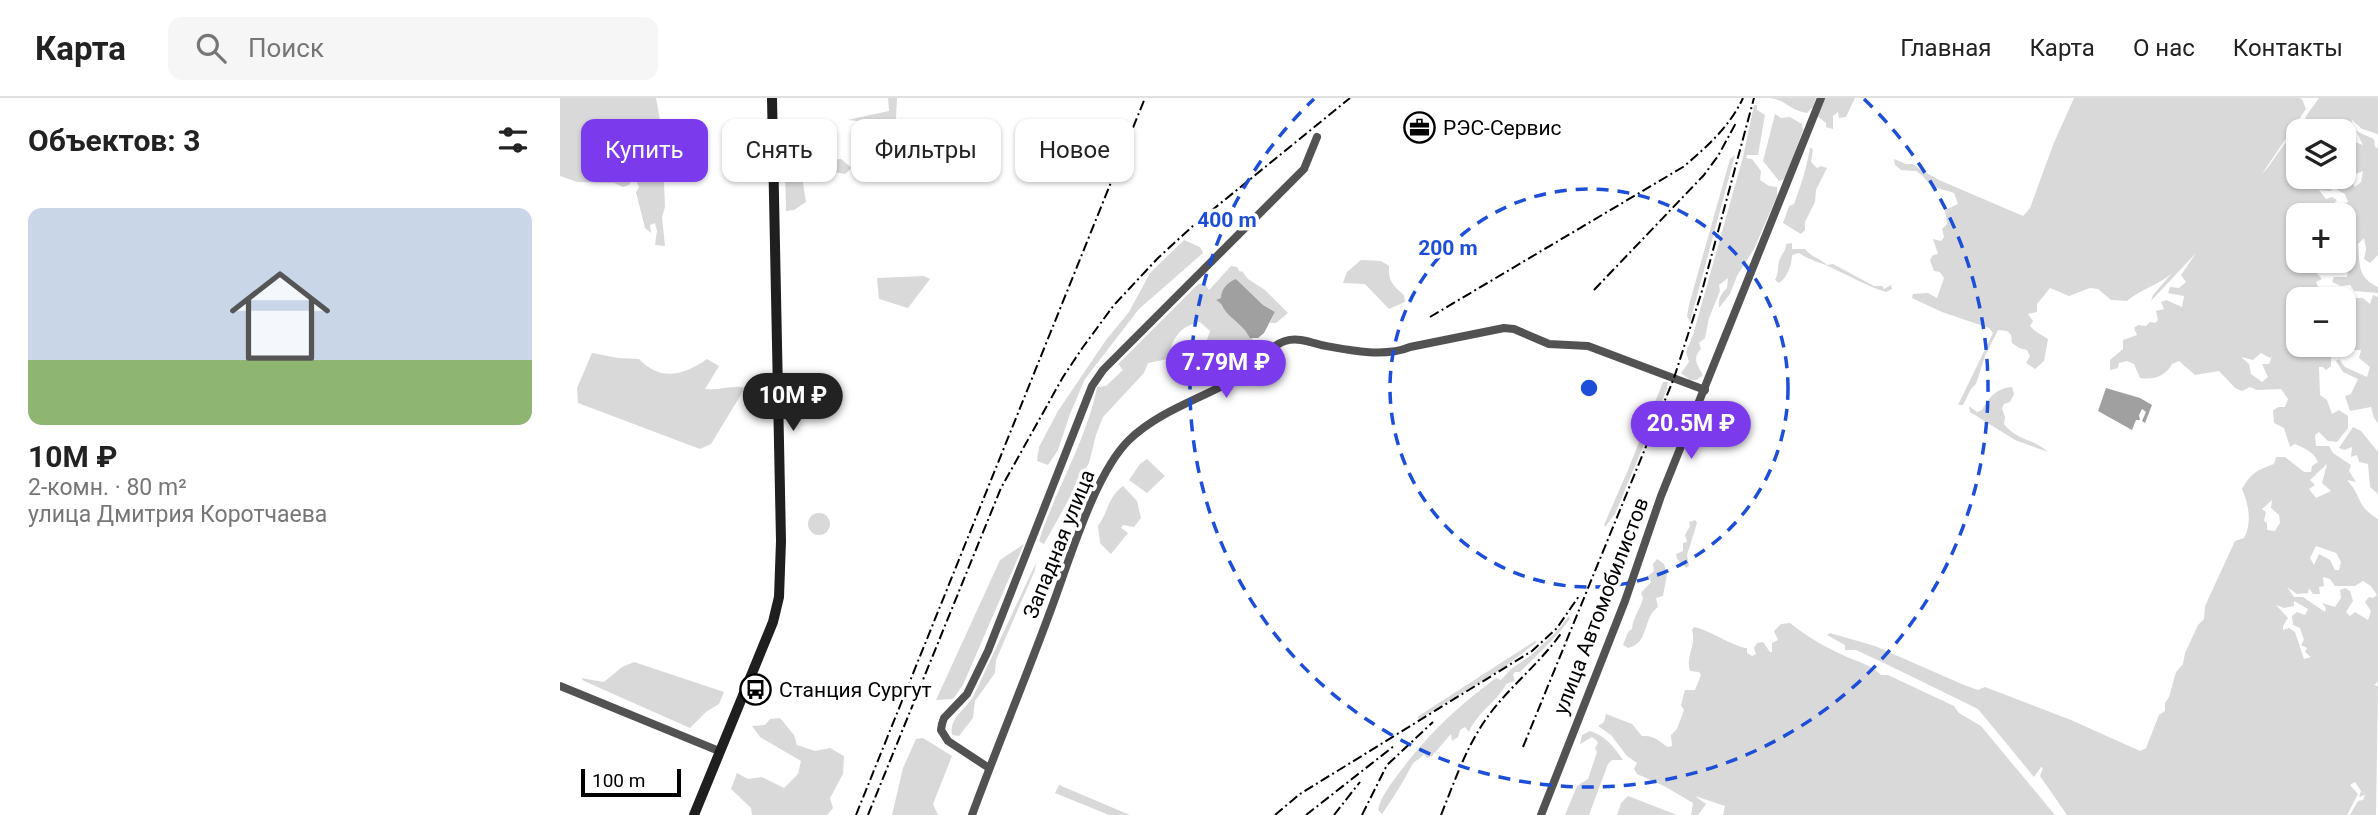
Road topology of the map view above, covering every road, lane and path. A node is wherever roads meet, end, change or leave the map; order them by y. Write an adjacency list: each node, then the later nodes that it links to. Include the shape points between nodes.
1 (772, 98): 6 (street, via 781,578 773,622)
2 (1821, 98): 4 (street, улица Автомобилистов)
3 (1317, 137): 7 (street, via 1304,169 1092,386 988,651 973,684 942,724 948,741)
4 (1705, 390): 7 (street, Западная улица, via 1588,346 1549,344 1514,329 1399,352 1300,340 1275,346 1243,374 1155,420 1113,459); 10 (street, улица Автомобилистов)
5 (560, 686): 6 (street)
6 (719, 751): 8 (street)
7 (989, 768): 9 (street, Западная улица)
8 (694, 815)
9 (972, 815)
10 (1541, 815)

